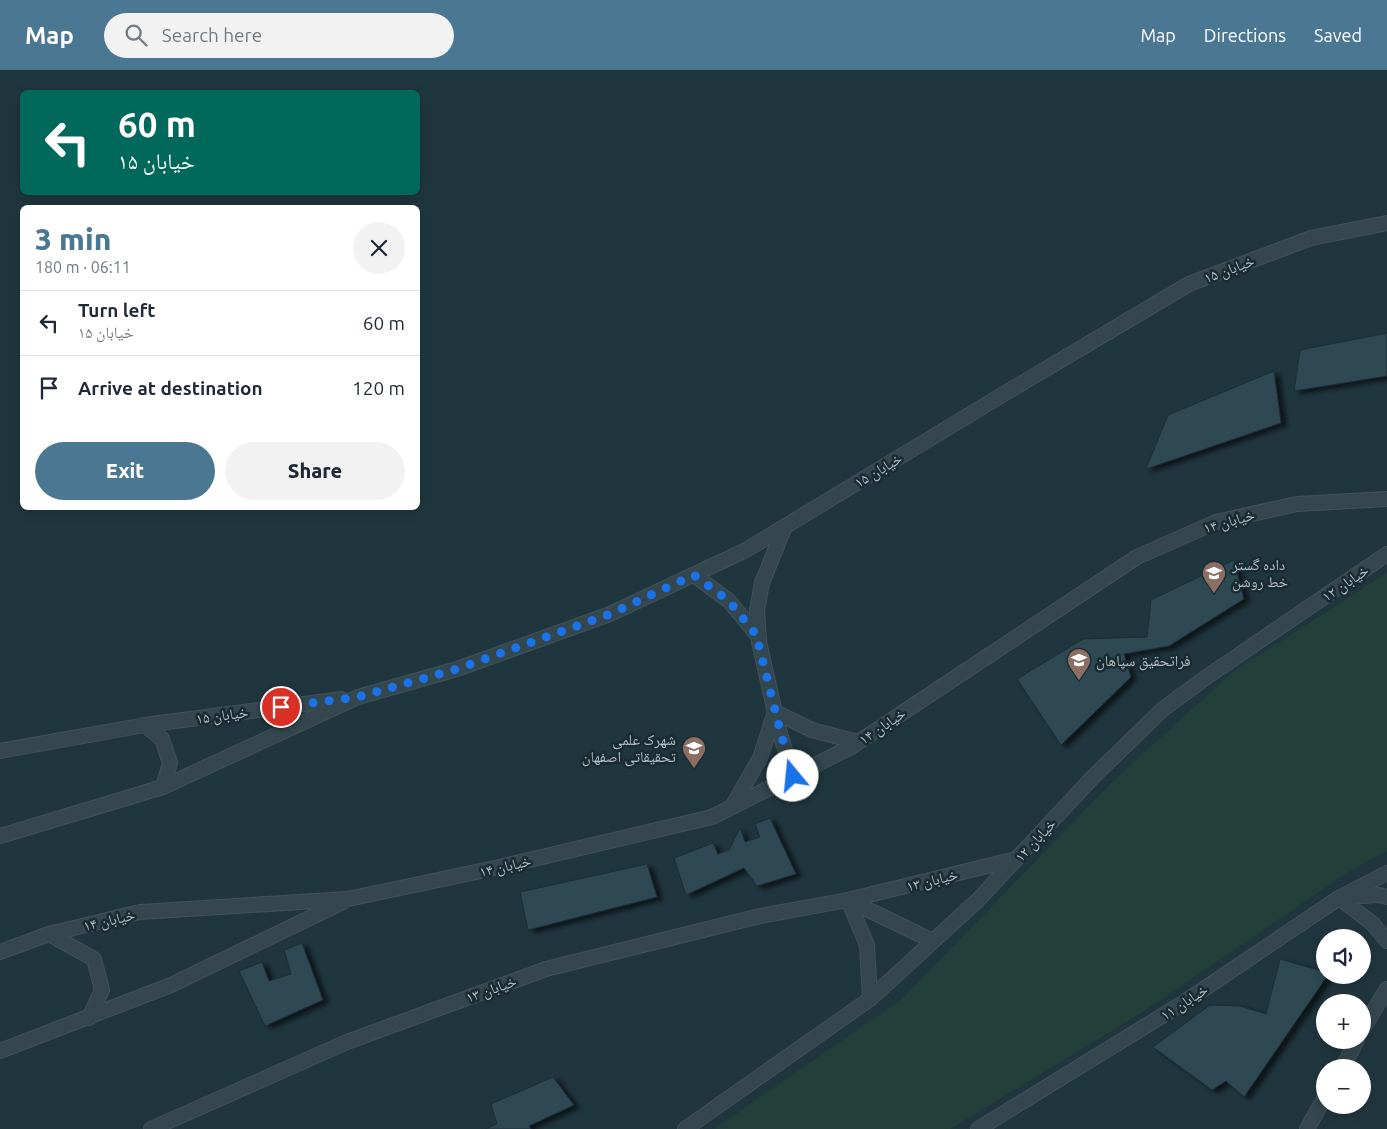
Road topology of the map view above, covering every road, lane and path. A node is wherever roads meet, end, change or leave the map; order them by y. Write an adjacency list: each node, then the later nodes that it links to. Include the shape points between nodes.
1 (1387, 223): 3 (lane, خیابان ۱۵, via 1311,238 1189,284)
2 (1387, 499): 10 (lane, خیابان ۱۴, via 1297,504 1216,522 1137,557)
3 (785, 526): 5 (lane, خیابان ۱۵, via 746,550); 6 (lane, via 762,583)
4 (1387, 554): 16 (lane, خیابان ۱۲, via 1163,708)
5 (694, 575): 6 (lane, via 729,601); 7 (lane, خیابان ۱۵, via 610,614 457,669)
6 (758, 637): 8 (lane)
7 (358, 697): 9 (lane, خیابان ۱۵); 13 (lane, خیابان ۱۵)
8 (775, 712): 10 (lane, via 812,730); 12 (lane); 14 (lane, via 760,758)
9 (145, 725): 11 (lane, خیابان ۱۵); 13 (lane, via 162,739 170,763)
10 (858, 742): 12 (lane, خیابان ۱۴)
11 (0, 751)
12 (793, 776): 14 (lane, خیابان ۱۴)
13 (163, 787): 15 (lane, خیابان ۱۵)
14 (732, 807): 20 (lane, خیابان ۱۴, via 712,817)
15 (0, 836)
16 (1016, 859): 21 (lane, خیابان ۱۳); 23 (lane, خیابان ۱۲)
17 (1387, 873): 19 (lane, خیابان ۱۱)
18 (1387, 897): 19 (lane)
19 (1339, 898): 24 (lane, via 1373,924); 34 (lane, خیابان ۱۱, via 1183,1003)
20 (348, 899): 22 (lane, خیابان ۱۴, via 140,912); 29 (lane, خیابان ۱۴, via 171,985)
21 (848, 900): 23 (lane); 27 (lane, via 867,945); 32 (lane, خیابان ۱۳, via 760,916 546,968 347,1042)
22 (49, 934): 25 (lane, خیابان ۱۴); 29 (lane, خیابان ۱۴, via 94,959 102,990)
23 (933, 941): 27 (lane, خیابان ۱۲)
24 (1387, 941)
25 (0, 952)
26 (1387, 989): 28 (lane)
27 (870, 999): 33 (lane, خیابان ۱۲)
28 (1371, 1015)
29 (89, 1018): 30 (lane, خیابان ۱۴)
30 (0, 1051)
31 (1316, 1113): 35 (lane)
32 (151, 1129)
33 (685, 1129)
34 (978, 1129)
35 (1307, 1129)

